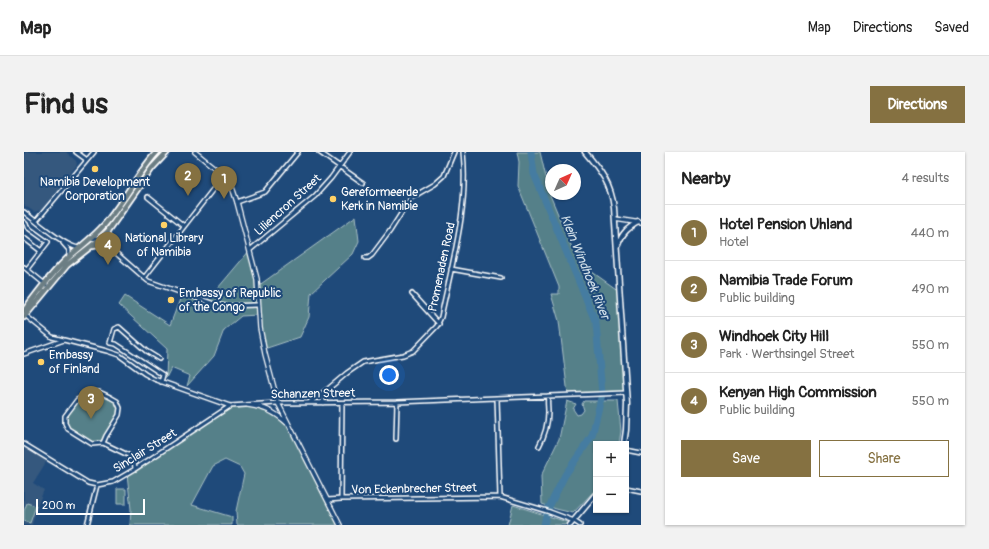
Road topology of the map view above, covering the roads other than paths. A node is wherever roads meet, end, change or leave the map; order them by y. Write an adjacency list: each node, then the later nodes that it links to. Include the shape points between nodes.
1 (76, 152): 12 (street)
2 (94, 152): 12 (street)
3 (157, 152): 29 (main road, via 111,217)
4 (167, 152): 25 (main road, via 152,168)
5 (195, 152): 14 (street)
6 (298, 152): 17 (street, via 265,192)
7 (319, 152): 13 (street)
8 (350, 152): 13 (street, Liliencron Street)
9 (454, 152): 37 (street, via 444,176 411,198 372,255)
10 (463, 152): 39 (street, Promenaden Road, via 462,215)
11 (585, 152): 20 (main road, via 607,182 613,200)
12 (87, 160): 21 (street)
13 (339, 167): 15 (street); 34 (street, Liliencron Street, via 315,196)
14 (224, 175): 17 (street, via 230,181); 24 (street)
15 (363, 183)
16 (148, 197): 24 (street)
17 (237, 202): 34 (street)
18 (24, 212): 21 (street)
19 (641, 217): 23 (street)
20 (615, 219): 23 (street); 32 (main road)
21 (36, 221): 27 (street)
22 (24, 222): 35 (street, via 27,227 48,241)
23 (640, 222): 32 (main road, via 621,236)
24 (184, 226): 40 (street)
25 (108, 231): 28 (main road); 31 (main road)
26 (24, 238): 35 (street)
27 (60, 239): 33 (street); 36 (street, via 69,250)
28 (100, 239): 29 (street); 30 (main road); 31 (street)
29 (90, 240): 33 (main road)
30 (90, 247): 31 (main road); 42 (main road, via 67,265)
31 (108, 247): 40 (street)
32 (617, 247): 54 (main road)
33 (80, 248): 36 (main road)
34 (250, 250): 44 (street, via 258,286)
35 (41, 251): 38 (street)
36 (69, 257): 42 (main road)
37 (364, 258)
38 (25, 268): 42 (street)
39 (451, 269): 41 (street); 46 (street, Promenaden Road)
40 (144, 278): 44 (street, via 217,305)
41 (501, 278)
42 (47, 286): 45 (main road)
43 (412, 294): 46 (street)
44 (257, 305): 59 (street, via 265,354)
45 (24, 314): 47 (street, Schanzen Street, via 52,337)
46 (439, 324): 53 (street, Promenaden Road, via 413,351 363,362)
47 (64, 340): 49 (street, Schanzen Street); 50 (street)
48 (110, 342): 49 (street); 51 (street, via 114,329 119,327); 52 (street, via 163,375)
49 (107, 351): 52 (street, Schanzen Street, via 119,355)
50 (24, 354)
51 (159, 359)
52 (161, 382): 63 (street, Schanzen Street)
53 (328, 389): 57 (street, Promenaden Road); 60 (street, Promenaden Road)
54 (626, 393): 55 (street, Schanzen Street); 66 (main road)
55 (548, 396): 56 (street, Schanzen Street); 69 (street, via 547,427)
56 (496, 398): 58 (street, Schanzen Street); 76 (street)
57 (323, 402): 60 (street, Schanzen Street); 61 (street, Schanzen Street)
58 (397, 402): 61 (street, Schanzen Street); 65 (street)
59 (278, 403): 60 (street, Schanzen Street); 62 (street, Schanzen Street); 64 (street)
60 (310, 403)
61 (342, 403): 78 (street)
62 (248, 405): 63 (street, Schanzen Street); 64 (street, via 271,411)
63 (230, 406): 72 (street, Sinclair Street)
64 (289, 426): 79 (street)
65 (396, 439)
66 (624, 441)
67 (103, 443): 67 (street, via 92,444 68,429 65,423 65,416 78,400 92,392 110,397 117,401 120,408 119,415); 72 (street, via 134,459)
68 (24, 444): 73 (street, via 82,480)
69 (539, 446)
70 (629, 451): 71 (street)
71 (641, 453)
72 (135, 469): 73 (street, Sinclair Street, via 113,482)
73 (97, 485): 81 (street)
74 (629, 489): 75 (street)
75 (641, 491)
76 (500, 497): 78 (street, Von Eckenbrecher Street); 80 (street, Von Eckenbrecher Street)
77 (593, 498): 80 (main road)
78 (341, 499): 79 (street, Von Eckenbrecher Street)
79 (328, 500): 82 (street)
80 (574, 521): 83 (main road); 84 (street)
81 (87, 525)
82 (340, 525)
83 (570, 525)
84 (580, 525)

